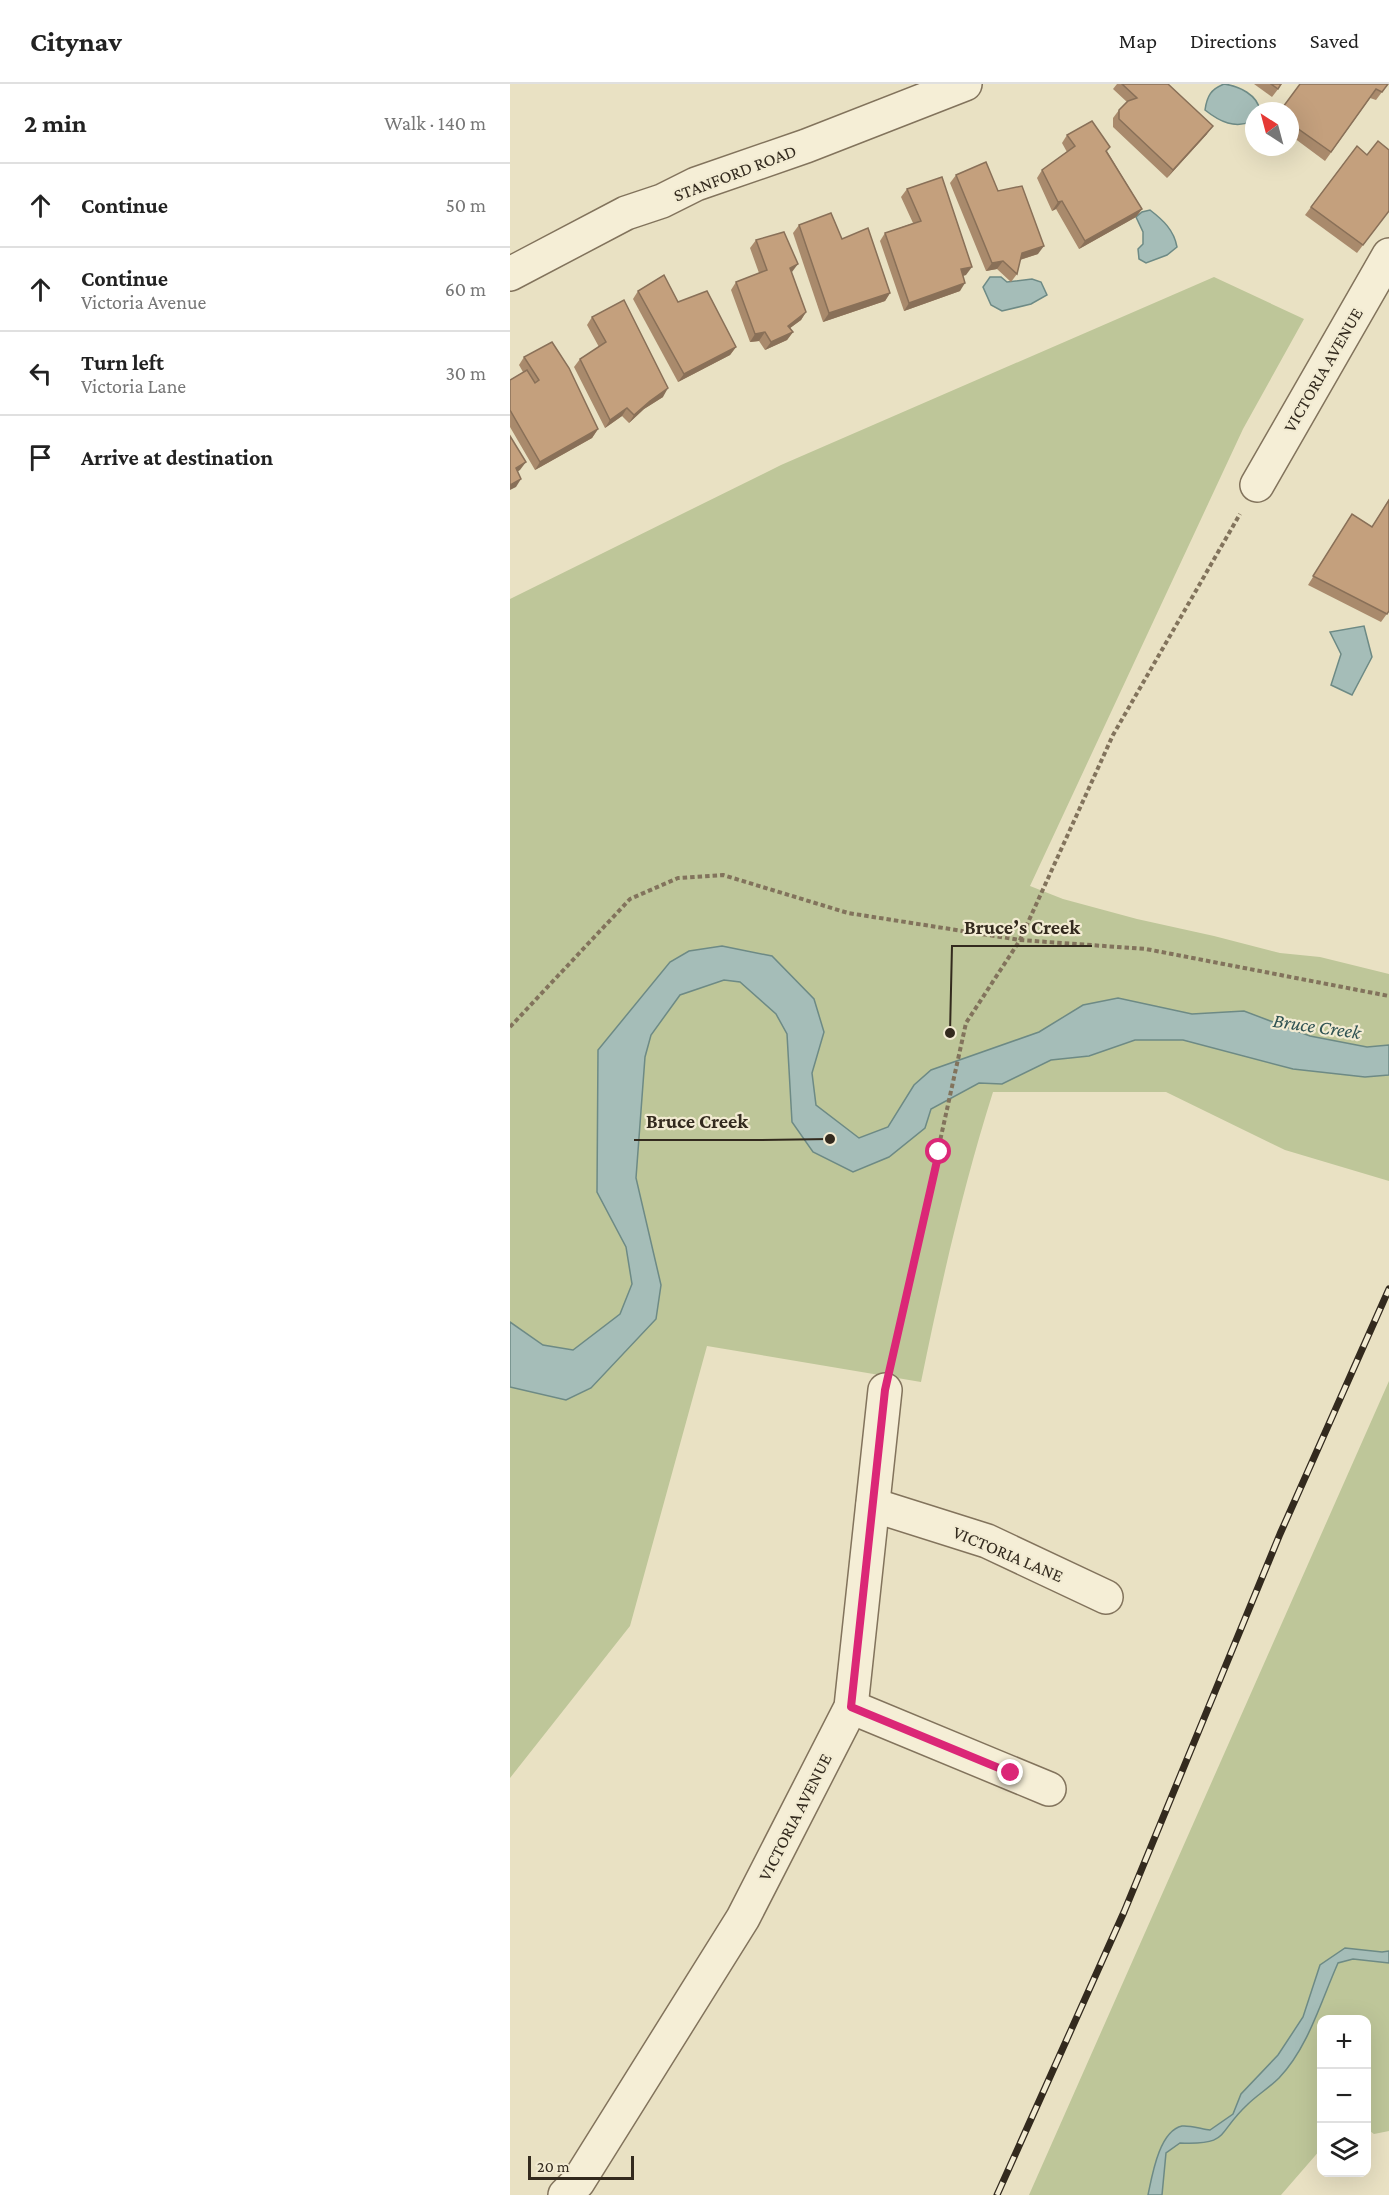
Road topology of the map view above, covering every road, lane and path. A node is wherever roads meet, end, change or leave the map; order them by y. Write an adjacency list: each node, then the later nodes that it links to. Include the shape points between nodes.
1 (965, 84): 3 (street, STANFORD ROAD, via 626,213)
2 (1389, 255): 4 (street, VICTORIA AVENUE)
3 (510, 274)
4 (1257, 485): 5 (path, via 1113,735)
5 (1020, 940): 6 (path, via 1146,949); 7 (path, via 848,913 723,875 678,878 630,899); 8 (path, via 966,1023)
6 (1389, 996)
7 (510, 1027)
8 (885, 1390): 9 (street, VICTORIA AVENUE)
9 (873, 1505): 10 (street, VICTORIA LANE, via 987,1541); 11 (street, VICTORIA AVENUE)
10 (1106, 1597)
11 (851, 1707): 12 (street); 13 (street, VICTORIA AVENUE, via 743,1918 578,2182)
12 (1049, 1789)
13 (565, 2195)

